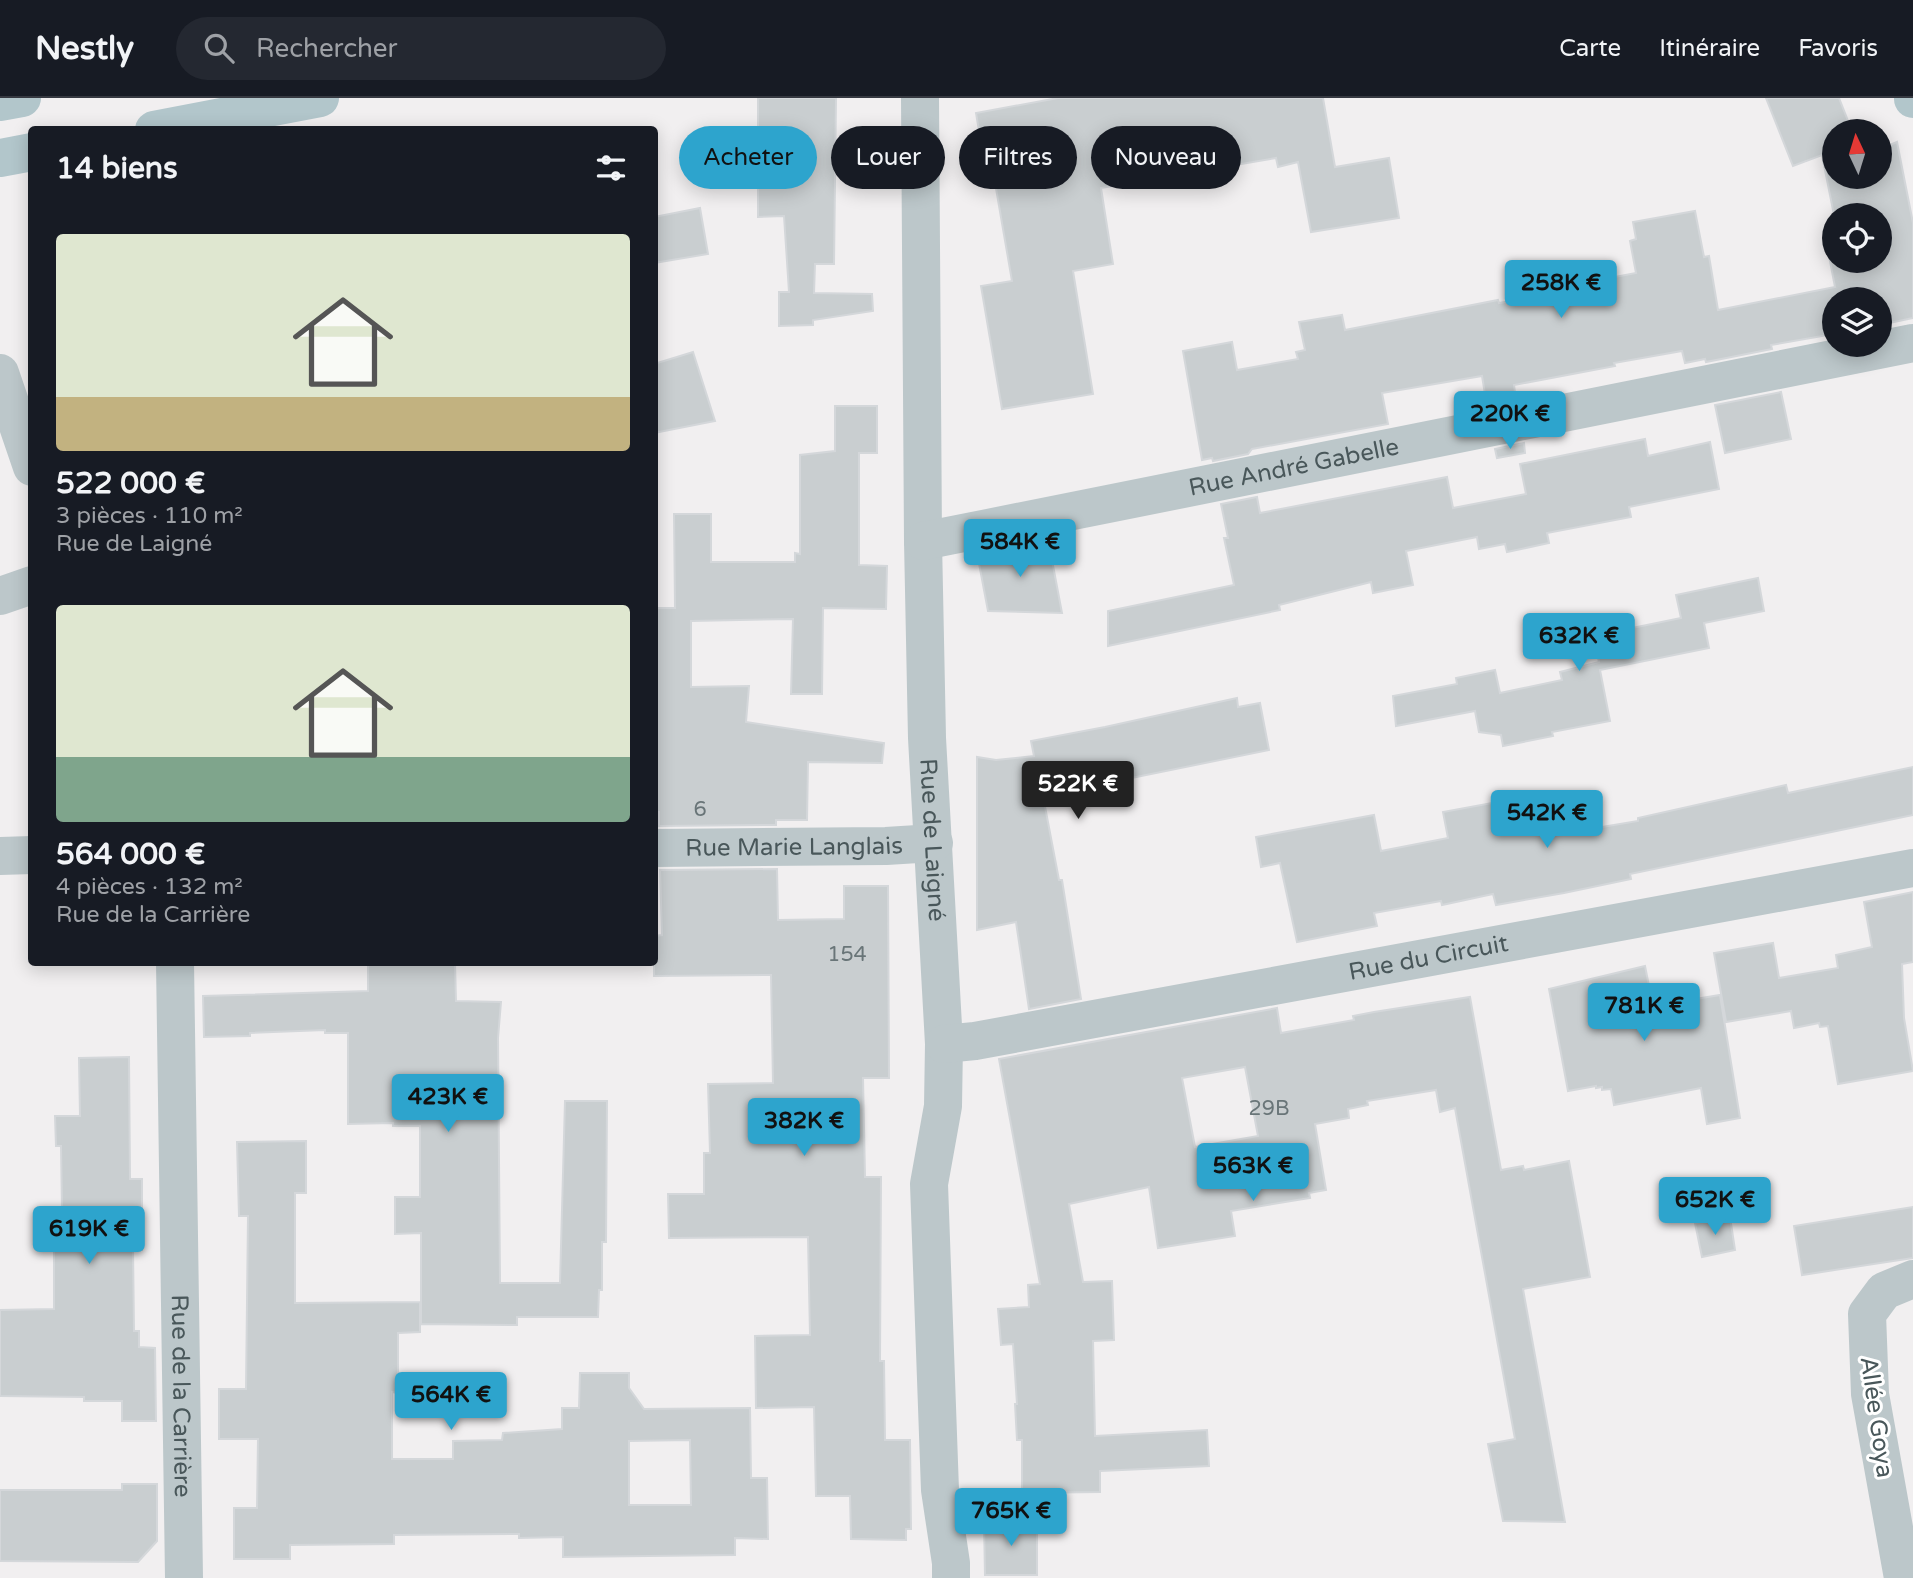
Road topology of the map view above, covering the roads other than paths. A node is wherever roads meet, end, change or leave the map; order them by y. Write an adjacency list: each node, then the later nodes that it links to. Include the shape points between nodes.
1 (22, 98): 4 (main road)
2 (320, 98): 5 (main road)
3 (920, 98): 11 (street, Rue de Laigné)
4 (0, 102)
5 (176, 126)
6 (28, 153): 7 (main road)
7 (0, 158)
8 (1913, 343): 11 (street, Rue André Gabelle)
9 (0, 373): 10 (street)
10 (28, 455)
11 (923, 541): 14 (street, Rue de Laigné)
12 (28, 586): 13 (street)
13 (0, 596)
14 (934, 843): 15 (street, Rue Marie Langlais); 20 (street, Rue de Laigné)
15 (658, 848)
16 (28, 855): 17 (street)
17 (0, 856)
18 (1913, 868): 20 (street, Rue du Circuit)
19 (174, 966): 22 (street, Rue de la Carrière)
20 (944, 1044): 23 (street, Rue de Laigné, via 943,1106 929,1184 940,1490)
21 (1913, 1279): 24 (street, Allée Goya, via 1884,1291 1867,1314 1870,1394)
22 (184, 1578)
23 (951, 1578)
24 (1903, 1578)

